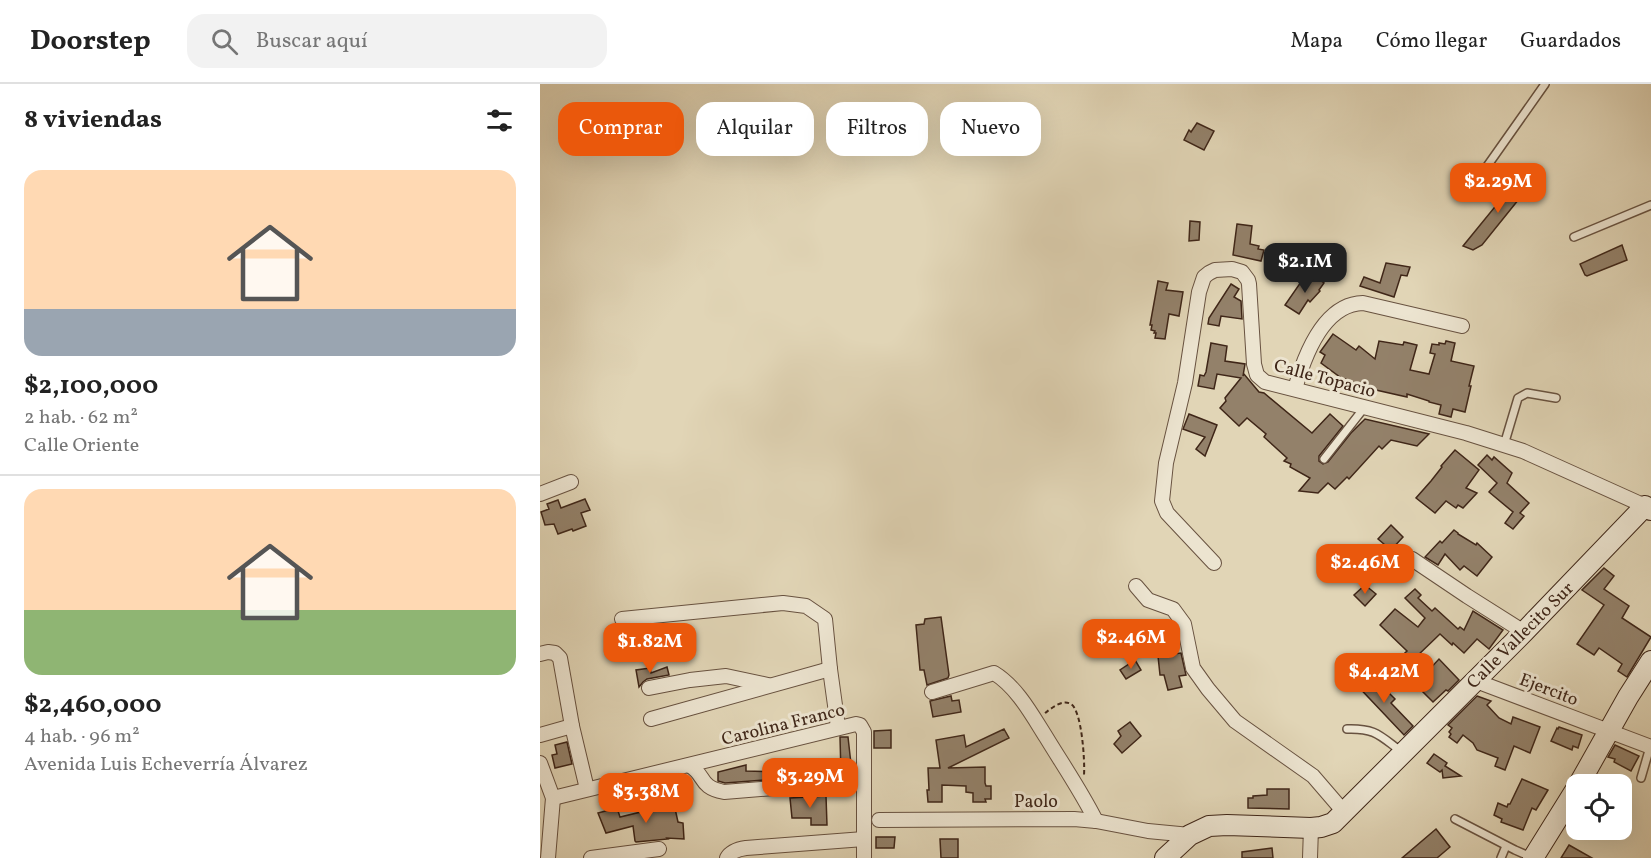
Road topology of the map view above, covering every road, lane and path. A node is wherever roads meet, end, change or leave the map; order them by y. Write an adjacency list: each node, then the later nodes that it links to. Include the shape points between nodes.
1 (1545, 84): 2 (lane)
2 (1484, 172)
3 (1651, 205): 4 (lane)
4 (1574, 237)
5 (1462, 326): 6 (street, via 1352,303 1327,321 1304,359)
6 (1295, 389): 8 (street, Calle Topacio); 15 (street, Calle Topacio, via 1265,382 1257,375 1248,280 1242,272 1232,269 1209,273 1199,292 1162,501 1167,513)
7 (1556, 398): 9 (lane, via 1527,393 1518,398)
8 (1364, 408): 9 (street, Calle Topacio); 10 (lane)
9 (1504, 445): 13 (street, Calle Topacio)
10 (1324, 459)
11 (571, 482): 12 (street)
12 (540, 494)
13 (1648, 508): 18 (street, Calle Vallecito Sur)
14 (1412, 558): 18 (street)
15 (1214, 563)
16 (1136, 586): 46 (street, via 1148,600 1173,609 1184,624 1194,668 1235,721 1313,776)
17 (622, 619): 21 (street, via 783,603 806,606 825,619)
18 (1524, 632): 23 (street, Calle Vallecito Sur)
19 (540, 654): 30 (street, via 555,652 560,658)
20 (1651, 661): 33 (street)
21 (830, 669): 24 (street); 31 (street)
22 (690, 680): 24 (street, via 726,676); 25 (street); 27 (street)
23 (1476, 681): 33 (street, Ejercito); 36 (street, Calle Vallecito Sur)
24 (771, 686): 27 (street)
25 (649, 688)
26 (932, 692): 29 (street, via 994,673 1005,680)
27 (694, 707): 28 (street)
28 (651, 719)
29 (1034, 720): 43 (street); 43 (path, via 1059,704 1072,705 1082,735)
30 (572, 726): 34 (street); 42 (street)
31 (838, 727): 38 (street, Carolina Franco); 41 (street, Carolina Franco, via 855,724 864,732)
32 (1347, 729): 36 (lane, via 1375,732)
33 (1610, 731): 35 (street, Ejercito); 39 (street)
34 (540, 735)
35 (1651, 747): 40 (lane)
36 (1404, 753): 46 (street, Calle Vallecito Sur)
37 (540, 763): 44 (street)
38 (690, 766): 41 (street, via 705,784 724,792); 42 (street, Carolina Franco)
39 (1585, 774)
40 (1641, 778)
41 (863, 781): 52 (street, Carolina Franco)
42 (587, 789): 44 (street, Carolina Franco)
43 (1083, 796): 49 (street)
44 (553, 798): 56 (street)
45 (1566, 805): 62 (street)
46 (1344, 812): 50 (street, Calle Vallecito Sur, via 1333,822)
47 (1455, 819): 53 (lane)
48 (879, 820): 49 (street, Paolo)
49 (1096, 821): 51 (street, Paolo)
50 (1311, 828): 51 (street, via 1209,826); 60 (street)
51 (1190, 835): 59 (street)
52 (864, 839): 55 (street, via 746,848); 58 (street, Carolina Franco)
53 (1506, 846): 61 (lane); 62 (lane)
54 (659, 849): 57 (street)
55 (728, 857)
56 (548, 858)
57 (591, 858)
58 (864, 858)
59 (1166, 858)
60 (1310, 858)
61 (1501, 858)
62 (1533, 858)

